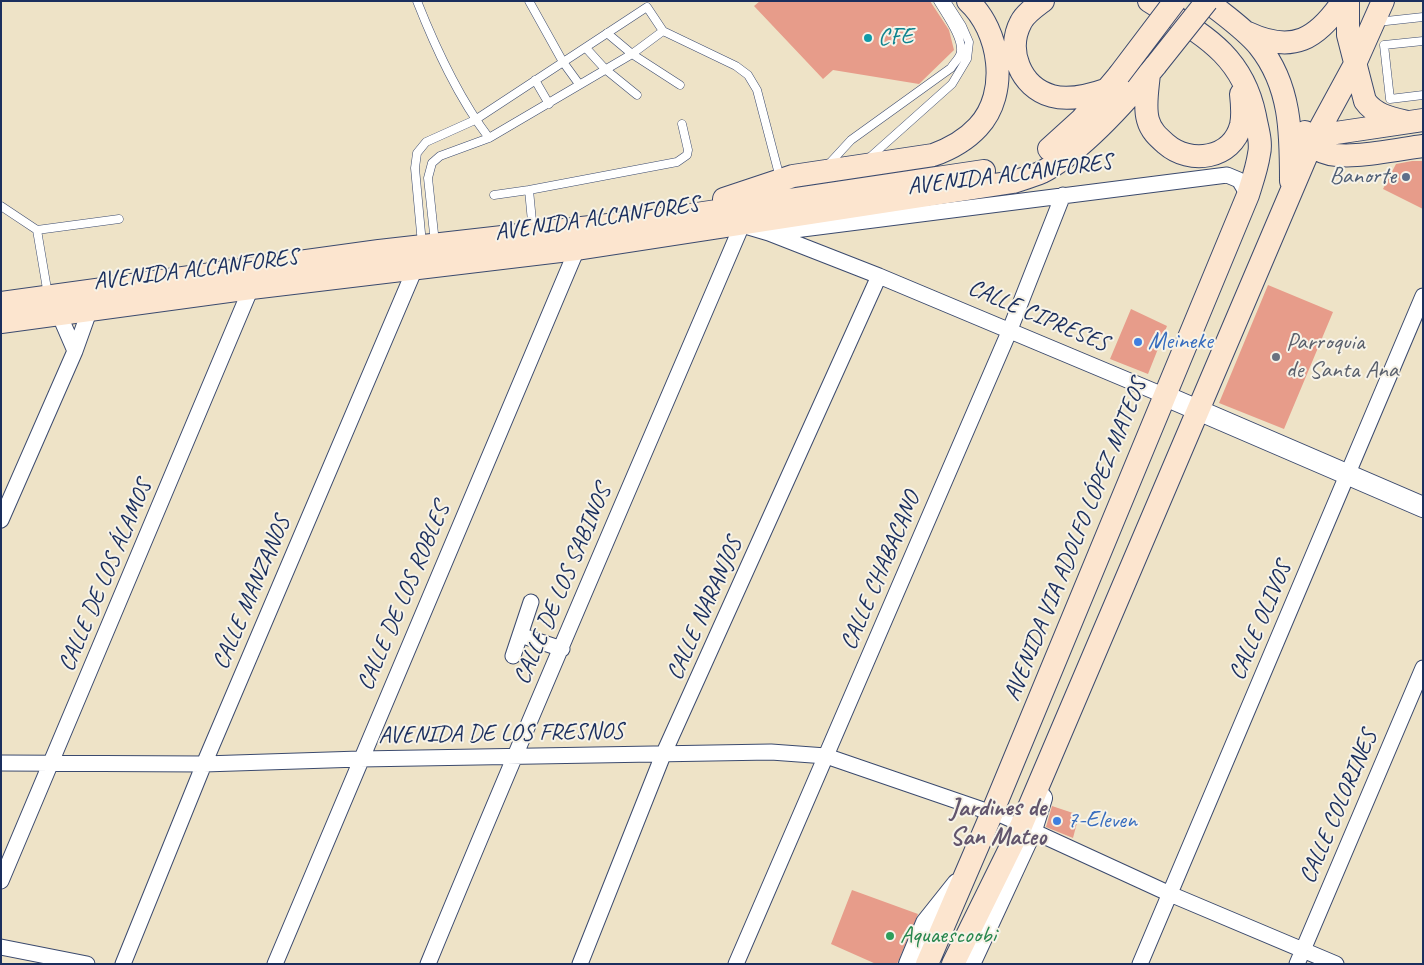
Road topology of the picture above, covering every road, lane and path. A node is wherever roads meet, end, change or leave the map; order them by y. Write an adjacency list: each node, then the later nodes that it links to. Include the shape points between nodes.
1 (417, 1): 34 (lane, via 435,47)
2 (529, 1): 21 (lane)
3 (938, 1): 41 (lane, via 954,28 961,55 950,68 851,140)
4 (946, 1): 40 (lane, via 969,42 967,58 952,84)
5 (968, 1): 40 (main road, via 988,27 994,44 997,74 986,115 979,126 950,149 915,159)
6 (1043, 1): 27 (main road, via 1021,20 1015,36 1014,53 1027,80 1044,93 1068,98 1095,94)
7 (1149, 1): 25 (main road, AVENIDA VIA ADOLFO LÓPEZ MATEOS, via 1209,40 1224,52)
8 (1175, 1): 27 (main road, AVENIDA ALCANFORES, bridge)
9 (1207, 1): 16 (main road); 24 (main road, AVENIDA ALCANFORES, bridge)
10 (1343, 1): 16 (main road, via 1318,32 1304,39 1277,43)
11 (1348, 1): 22 (main road, via 1348,35)
12 (1384, 1): 14 (main road)
13 (1423, 17): 14 (lane)
14 (1375, 22): 22 (main road)
15 (663, 31): 17 (lane, via 647,7); 20 (lane); 42 (lane, via 748,75 757,90)
16 (1245, 32): 30 (main road, via 1270,62)
17 (607, 33): 19 (lane); 20 (lane)
18 (1423, 41): 32 (lane, via 1384,45 1390,99)
19 (586, 48): 21 (lane); 23 (lane)
20 (632, 54): 23 (lane); 29 (lane)
21 (563, 62): 26 (lane); 28 (lane)
22 (1355, 64): 35 (main road, via 1365,101 1371,109 1385,116); 38 (main road)
23 (606, 69): 28 (lane); 31 (lane)
24 (1153, 69): 25 (main road, via 1148,119 1155,135 1171,149 1189,157 1205,158 1221,151 1234,138 1240,125); 53 (main road, AVENIDA ALCANFORES, via 1065,157 1041,172 1013,182)
25 (1240, 73): 49 (main road, AVENIDA VIA ADOLFO LÓPEZ MATEOS, via 1259,135 1260,152)
26 (535, 80): 33 (lane); 34 (lane)
27 (1114, 82): 51 (main road, AVENIDA ALCANFORES, via 1082,120 1056,144 1032,160 1007,168)
28 (579, 84): 33 (lane)
29 (680, 85)
30 (1285, 91): 38 (main road); 46 (main road)
31 (637, 95)
32 (1423, 95)
33 (549, 104): 37 (lane)
34 (475, 120): 37 (lane); 44 (lane, via 426,142 417,153)
35 (1415, 122): 38 (main road, via 1329,134)
36 (682, 124): 45 (lane, via 688,150 687,155 677,162)
37 (489, 138): 43 (lane, via 440,156 432,163)
38 (1311, 145): 39 (main road, via 1337,155); 46 (main road)
39 (1423, 146)
40 (860, 166): 41 (main road)
41 (822, 171): 42 (main road)
42 (780, 180): 51 (main road)
43 (429, 187): 44 (lane); 57 (lane)
44 (417, 188): 57 (lane)
45 (529, 190): 48 (lane); 56 (lane)
46 (1292, 190): 70 (main road)
47 (1063, 194): 49 (street, AVENIDA ALCANFORES, via 1227,175 1239,180); 55 (street, AVENIDA ALCANFORES); 67 (street, CALLE CHABACANO)
48 (494, 195)
49 (1248, 195): 69 (main road, AVENIDA VIA ADOLFO LÓPEZ MATEOS)
50 (1, 206): 54 (lane)
51 (670, 218): 56 (main road, AVENIDA ALCANFORES)
52 (119, 219): 54 (lane)
53 (742, 225): 55 (street, CALLE CIPRESES); 58 (main road, AVENIDA ALCANFORES); 76 (street, CALLE DE LOS SABINOS)
54 (37, 230): 64 (lane)
55 (769, 233): 60 (street, CALLE CIPRESES)
56 (534, 234): 57 (main road, AVENIDA ALCANFORES)
57 (429, 247): 59 (street, CALLE MANZANOS); 64 (main road, AVENIDA ALCANFORES)
58 (577, 249): 59 (main road, AVENIDA ALCANFORES); 82 (street, CALLE DE LOS ROBLES)
59 (414, 270): 61 (main road, AVENIDA ALCANFORES); 85 (street, CALLE MANZANOS)
60 (879, 276): 67 (street, CALLE CIPRESES); 79 (street, CALLE NARANJOS)
61 (252, 288): 65 (main road, AVENIDA ALCANFORES); 84 (street, CALLE DE LOS ÁLAMOS)
62 (1423, 296): 71 (street, CALLE OLIVOS)
63 (1, 303): 64 (main road, AVENIDA ALCANFORES)
64 (54, 303): 65 (main road, AVENIDA ALCANFORES); 66 (main road, AVENIDA ALCANFORES); 68 (street)
65 (90, 309): 68 (street)
66 (1, 322)
67 (1009, 332): 69 (street, CALLE CIPRESES); 80 (street, CALLE CHABACANO)
68 (75, 351): 73 (street)
69 (1163, 395): 70 (street, CALLE CIPRESES); 86 (main road, AVENIDA VIA ADOLFO LÓPEZ MATEOS)
70 (1199, 411): 71 (street, CALLE CIPRESES); 87 (main road, via 1074,700)
71 (1347, 475): 72 (street, CALLE CIPRESES); 90 (street, CALLE OLIVOS)
72 (1423, 507)
73 (1, 520)
74 (531, 602): 75 (street)
75 (520, 635): 76 (street); 77 (street)
76 (562, 648): 81 (street, CALLE DE LOS SABINOS)
77 (513, 656)
78 (1423, 668): 92 (street, CALLE COLORINES)
79 (664, 754): 80 (street, AVENIDA DE LOS FRESNOS, via 771,752); 81 (street, AVENIDA DE LOS FRESNOS); 97 (street, CALLE NARANJOS)
80 (826, 756): 86 (street, AVENIDA DE LOS FRESNOS); 98 (street, CALLE CHABACANO)
81 (512, 758): 82 (street, AVENIDA DE LOS FRESNOS); 96 (street, CALLE DE LOS SABINOS)
82 (360, 759): 85 (street, AVENIDA DE LOS FRESNOS); 95 (street, CALLE DE LOS ROBLES)
83 (1, 763): 84 (street, AVENIDA DE LOS FRESNOS)
84 (51, 763): 85 (street, AVENIDA DE LOS FRESNOS); 89 (street, CALLE DE LOS ÁLAMOS)
85 (204, 764): 94 (street, CALLE MANZANOS)
86 (992, 814): 87 (street); 88 (main road, AVENIDA VIA ADOLFO LÓPEZ MATEOS)
87 (1026, 828): 90 (street); 101 (main road); 102 (street)
88 (967, 870): 99 (street, via 926,923); 100 (main road, AVENIDA VIA ADOLFO LÓPEZ MATEOS)
89 (1, 881)
90 (1170, 894): 92 (street); 103 (street, CALLE OLIVOS)
91 (1, 947): 93 (street)
92 (1300, 957): 104 (street)
93 (87, 964)
94 (123, 964)
95 (275, 964)
96 (428, 964)
97 (580, 964)
98 (736, 964)
99 (909, 964)
100 (927, 964)
101 (953, 964)
102 (970, 964)
103 (1140, 964)
104 (1336, 964)

